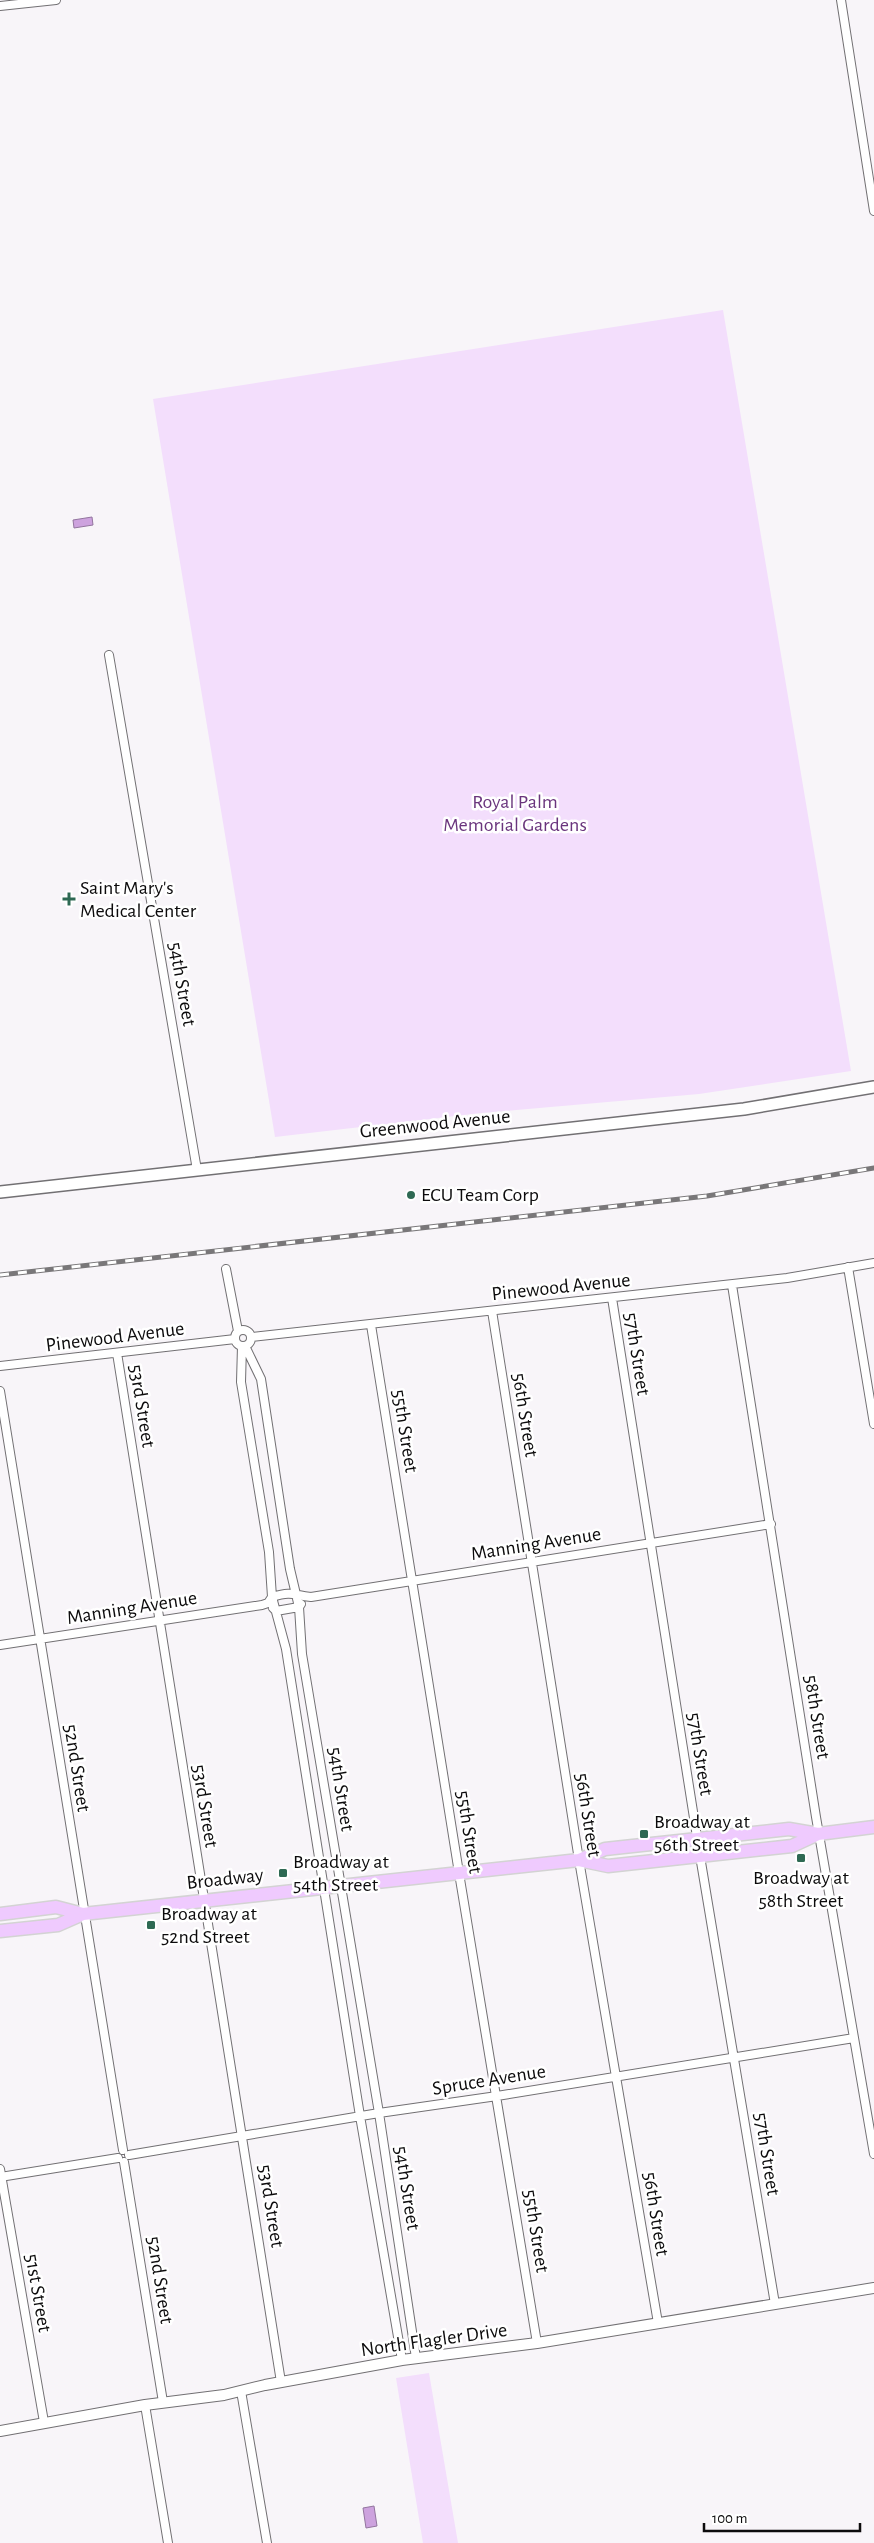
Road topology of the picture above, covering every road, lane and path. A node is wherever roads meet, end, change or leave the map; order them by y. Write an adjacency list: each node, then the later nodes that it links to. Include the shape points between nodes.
1 (56, 0): 3 (street)
2 (841, 0): 4 (street)
3 (0, 6)
4 (874, 207)
5 (109, 655): 7 (street, 54th Street)
6 (874, 1087): 7 (main road, Greenwood Avenue, via 744,1108)
7 (197, 1170): 8 (main road, Greenwood Avenue)
8 (0, 1192)
9 (874, 1263): 10 (street, Pinewood Avenue)
10 (848, 1268): 12 (street, Pinewood Avenue); 23 (street)
11 (226, 1269): 16 (street)
12 (732, 1285): 13 (street, Pinewood Avenue); 24 (street, 58th Street)
13 (612, 1298): 14 (street, Pinewood Avenue); 25 (street, 57th Street)
14 (492, 1312): 15 (street, Pinewood Avenue); 26 (street, 56th Street)
15 (372, 1325): 17 (street, Pinewood Avenue); 27 (street, 55th Street)
16 (238, 1331): 17 (street, via 246,1330); 18 (street)
17 (251, 1337): 19 (street)
18 (235, 1339): 19 (street, via 236,1343); 20 (street, Pinewood Avenue)
19 (244, 1346): 28 (street, 54th Street, via 261,1379); 30 (street, via 241,1382 270,1558)
20 (116, 1353): 21 (street, Pinewood Avenue); 33 (street, 53rd Street)
21 (0, 1366)
22 (0, 1391): 34 (street, 52nd Street)
23 (874, 1424)
24 (770, 1524): 25 (street, Manning Avenue); 37 (street, 58th Street)
25 (652, 1543): 26 (street, Manning Avenue); 38 (street, 57th Street)
26 (533, 1561): 27 (street, Manning Avenue); 40 (street, 56th Street)
27 (413, 1580): 29 (street, Manning Avenue); 41 (street, 55th Street)
28 (296, 1593): 29 (street, Manning Avenue); 30 (street, Manning Avenue); 31 (street, 54th Street)
29 (308, 1597): 31 (street)
30 (270, 1600): 32 (street); 33 (street, Manning Avenue)
31 (299, 1607): 32 (street); 42 (street, 54th Street, via 302,1654)
32 (276, 1611): 43 (street, 54th Street, via 286,1649)
33 (160, 1620): 34 (street, Manning Avenue); 44 (street, 53rd Street)
34 (40, 1639): 35 (street, Manning Avenue); 46 (street, 52nd Street)
35 (0, 1645)
36 (874, 1827): 37 (main road, Broadway)
37 (818, 1834): 38 (main road, Broadway, via 789,1829); 39 (main road, Broadway, via 792,1846); 48 (street, 58th Street)
38 (697, 1840): 39 (street, 57th Street); 40 (main road, Broadway, via 605,1849)
39 (700, 1856): 40 (main road, Broadway, via 608,1866); 49 (street, 57th Street)
40 (579, 1860): 41 (main road, Broadway); 50 (street, 56th Street)
41 (459, 1873): 42 (main road, Broadway); 51 (street, 55th Street)
42 (341, 1886): 43 (main road, Broadway); 52 (street, 54th Street)
43 (324, 1888): 44 (main road, Broadway); 53 (street, 54th Street)
44 (202, 1900): 46 (main road, Broadway); 54 (street, 53rd Street)
45 (0, 1914): 46 (main road, Broadway, via 56,1908)
46 (84, 1914): 47 (main road, Broadway, via 58,1924); 56 (street, 52nd Street)
47 (0, 1931)
48 (854, 2038): 49 (street, Spruce Avenue); 55 (street, 58th Street)
49 (735, 2058): 50 (street, Spruce Avenue); 59 (street, 57th Street)
50 (617, 2077): 51 (street, Spruce Avenue); 60 (street, 56th Street)
51 (497, 2096): 52 (street, Spruce Avenue); 61 (street, 55th Street)
52 (379, 2113): 53 (street, Spruce Avenue); 62 (street, 54th Street)
53 (360, 2116): 54 (street, Spruce Avenue); 63 (street, 54th Street)
54 (244, 2138): 56 (street, Spruce Avenue); 64 (street, 53rd Street)
55 (874, 2154)
56 (124, 2156): 57 (street, Spruce Avenue); 66 (street, 52nd Street)
57 (0, 2174): 68 (street, 51st Street)
58 (874, 2288): 59 (street, North Flagler Drive)
59 (775, 2304): 60 (street, North Flagler Drive)
60 (658, 2323): 61 (street, North Flagler Drive)
61 (537, 2343): 62 (street, North Flagler Drive)
62 (416, 2358): 63 (street, North Flagler Drive)
63 (402, 2360): 64 (street, North Flagler Drive)
64 (282, 2382): 65 (street, North Flagler Drive)
65 (241, 2391): 66 (street, North Flagler Drive, via 190,2401); 71 (street)
66 (163, 2402): 67 (street, North Flagler Drive)
67 (145, 2405): 68 (street, North Flagler Drive); 70 (street)
68 (44, 2422): 69 (street, North Flagler Drive)
69 (0, 2431)
70 (168, 2543)
71 (267, 2543)

